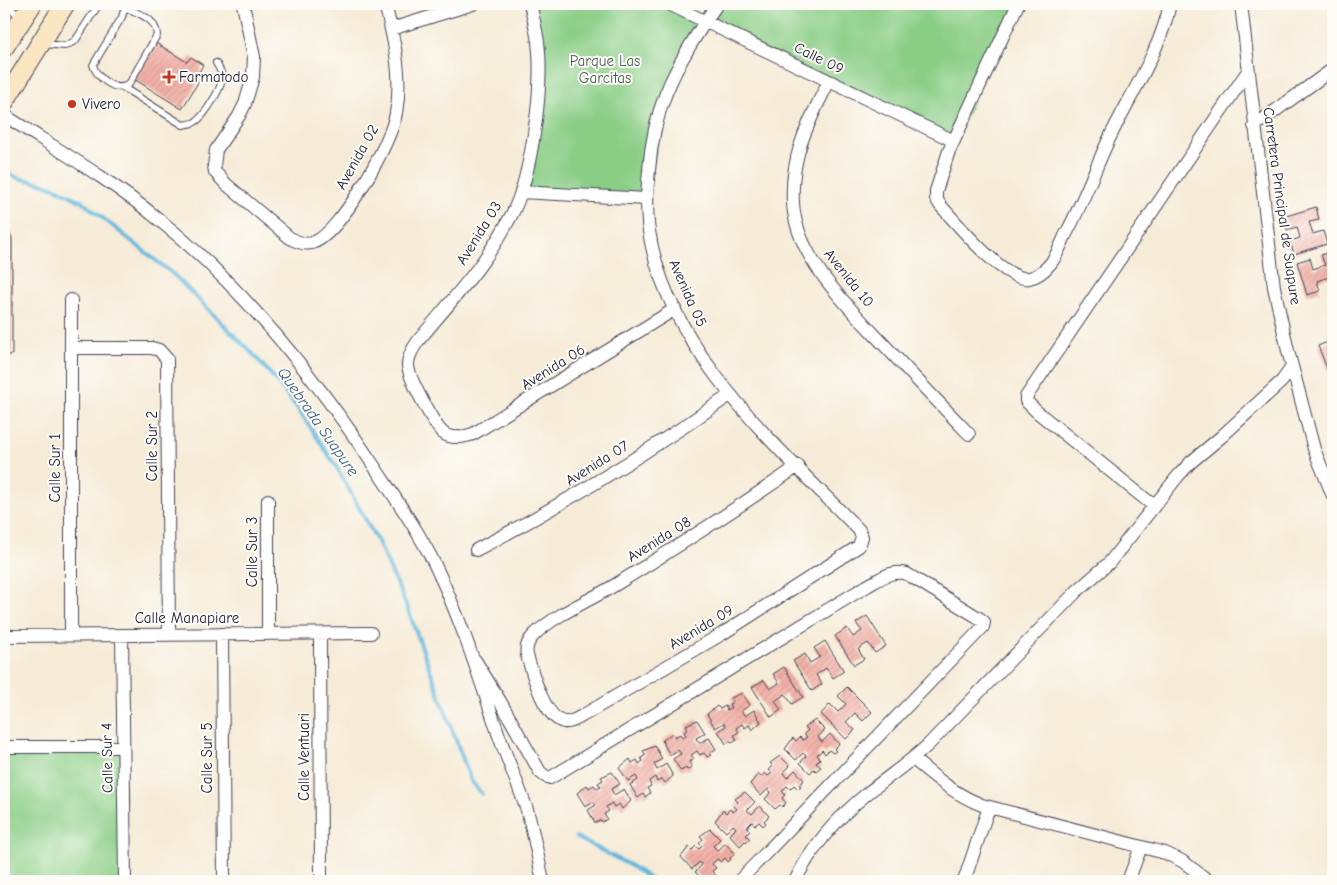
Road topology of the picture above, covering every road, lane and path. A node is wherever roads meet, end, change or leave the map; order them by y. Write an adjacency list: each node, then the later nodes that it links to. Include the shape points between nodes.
1 (6, 4): 14 (lane)
2 (65, 4): 18 (main road)
3 (99, 4): 18 (lane, via 74,41 66,46)
4 (243, 4): 16 (street, Avenida 02, via 254,56 253,77 239,116 216,150 215,172 290,238 303,243 312,243 330,230 368,177 389,137 396,115 399,80)
5 (385, 4): 16 (street, Avenida 02)
6 (473, 4): 16 (street)
7 (530, 4): 28 (street, Avenida 03, via 539,51 539,80 534,128)
8 (669, 4): 15 (street, Calle 09)
9 (717, 4): 15 (street, Avenida 05)
10 (1018, 4): 27 (street)
11 (1170, 4): 27 (street, via 1155,48 1109,139 1071,226 1050,264 1036,276 1021,278 1002,267 940,205 936,191)
12 (1241, 4): 21 (street, Carretera Principal de Suapure)
13 (123, 5): 23 (lane, via 122,17 93,65 99,77); 23 (lane, via 152,21 157,35)
14 (27, 11): 17 (main road)
15 (705, 22): 22 (street, Calle 09); 29 (street, Avenida 05, via 676,73 660,112 653,136)
16 (391, 29)
17 (6, 41)
18 (40, 44): 24 (main road)
19 (216, 63): 23 (lane, via 223,80 203,115 194,123 183,125)
20 (1333, 69): 26 (street)
21 (1248, 71): 26 (street, Carretera Principal de Suapure); 40 (street, via 1026,397 1036,411)
22 (829, 81): 27 (street, Calle 09); 36 (street, Avenida 10, via 800,146 793,182 798,229 824,277)
23 (124, 88)
24 (6, 93)
25 (4, 115): 51 (street, via 118,188 158,218 227,282 283,341 344,422 425,546)
26 (1254, 126): 33 (street, Carretera Principal de Suapure, via 1272,278)
27 (954, 141)
28 (521, 192): 29 (street); 35 (street, Avenida 03, via 512,215 485,259 410,352 409,372)
29 (647, 199): 31 (street, Avenida 05, via 654,254)
30 (72, 300): 32 (street, Calle Sur 1)
31 (675, 309): 34 (street, Avenida 05, via 697,349); 35 (street, Avenida 06, via 473,434 456,437)
32 (71, 348): 44 (street, Calle Sur 2, via 152,348 159,350 167,359); 48 (street, Calle Sur 1)
33 (1292, 367): 38 (street, Carretera Principal de Suapure, via 1314,449); 40 (street, via 1282,381 1191,462)
34 (730, 395): 37 (street, Avenida 05); 42 (street, Avenida 07, via 627,464)
35 (443, 433)
36 (969, 434)
37 (798, 466): 41 (street, Avenida 05, via 860,530); 52 (street, Avenida 08, via 698,534 535,634 528,643 527,655 543,700)
38 (1333, 496)
39 (268, 500): 46 (street, Calle Sur 3)
40 (1154, 506): 55 (street, via 1109,563 1076,592)
41 (859, 546): 52 (street, Avenida 09, via 722,634 582,716 565,722)
42 (476, 550)
43 (371, 633): 47 (street, Calle Manapiare)
44 (169, 634): 45 (street, Calle Manapiare); 49 (street, Calle Manapiare)
45 (222, 634): 46 (street, Calle Manapiare); 59 (street, Calle Sur 5)
46 (268, 634): 47 (street, Calle Manapiare)
47 (320, 634): 60 (street, Calle Ventuari)
48 (71, 635): 49 (street, Calle Manapiare); 50 (street, Calle Manapiare)
49 (122, 635): 54 (street, Calle Sur 4)
50 (4, 636)
51 (474, 660): 61 (street, via 528,813); 62 (street, via 540,772 550,778 888,575 907,574 984,622 983,627)
52 (554, 718)
53 (4, 747): 54 (street)
54 (123, 747): 58 (street, Calle Sur 4)
55 (913, 759): 56 (street, via 963,798); 63 (street, via 843,816 805,861)
56 (989, 807): 57 (street); 64 (street)
57 (1141, 846): 65 (street); 66 (street, via 1182,861)
58 (125, 881)
59 (224, 881)
60 (321, 881)
61 (543, 881)
62 (739, 881)
63 (795, 881)
64 (964, 881)
65 (1128, 881)
66 (1209, 881)

